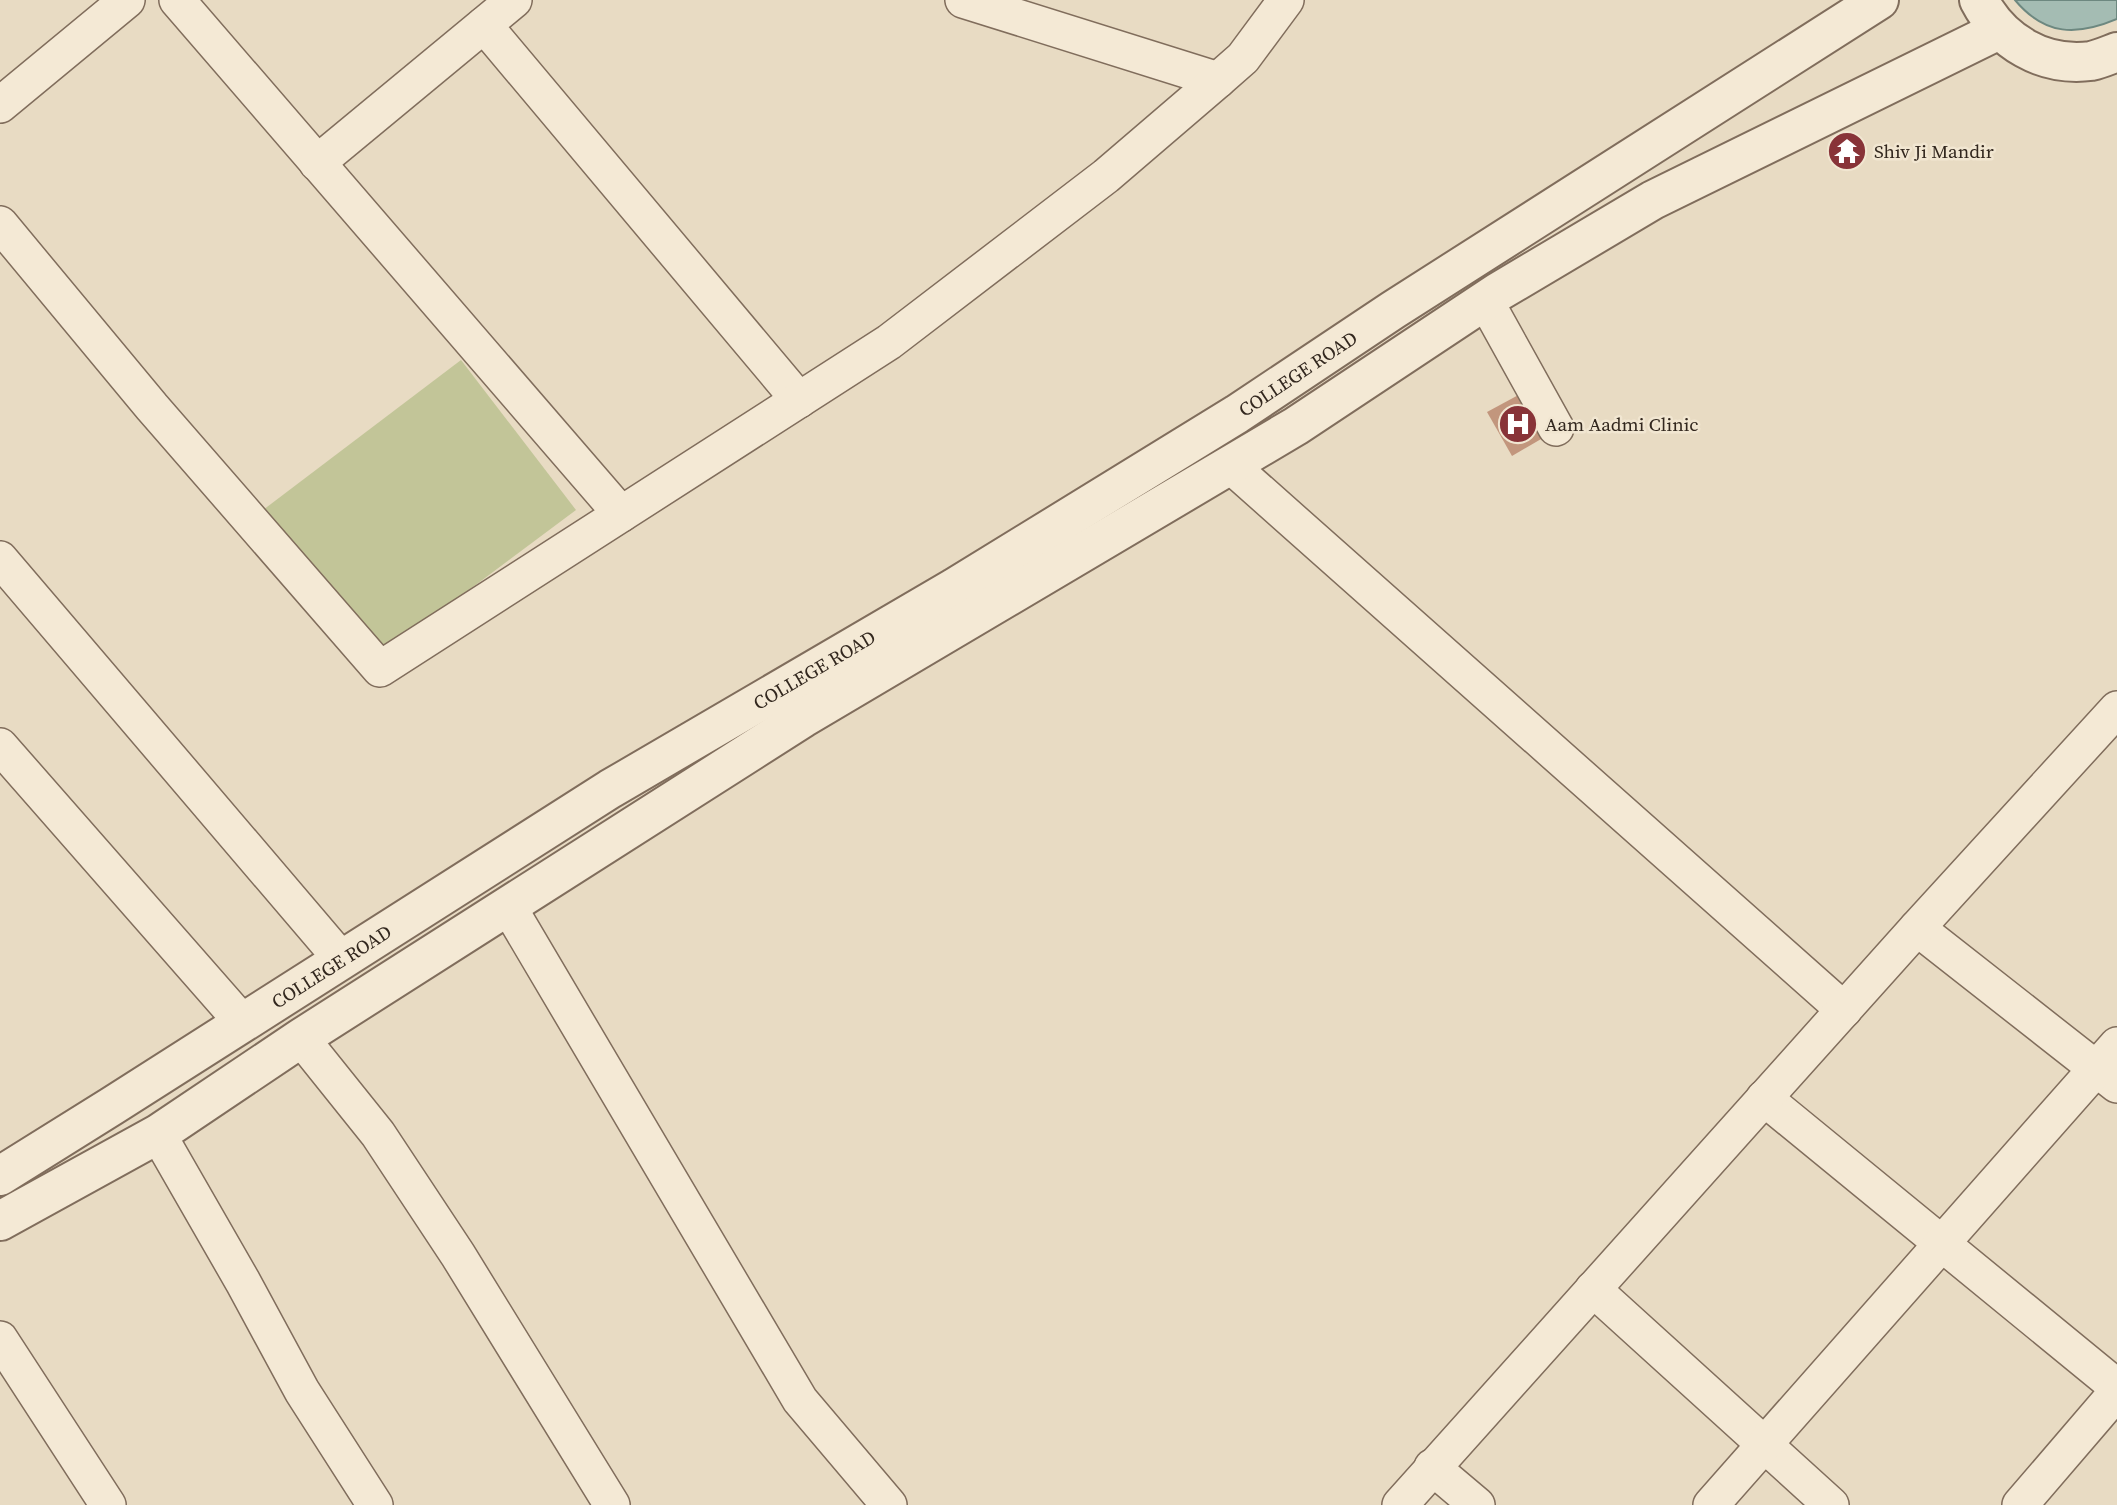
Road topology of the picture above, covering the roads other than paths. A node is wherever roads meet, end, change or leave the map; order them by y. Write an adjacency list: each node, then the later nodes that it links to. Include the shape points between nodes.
1 (127, 0): 11 (street)
2 (177, 0): 12 (street)
3 (514, 0): 8 (street)
4 (963, 0): 10 (street)
5 (1286, 0): 10 (street, via 1242,58)
6 (1879, 0): 24 (street, COLLEGE ROAD, via 1237,414 954,588 610,789)
7 (1989, 15): 9 (street, via 2026,50 2059,61 2093,61); 14 (street, via 1653,200)
8 (484, 25): 12 (street); 15 (street)
9 (2117, 52)
10 (1218, 80): 15 (street, via 1106,176 889,342)
11 (0, 105)
12 (317, 163): 18 (street)
13 (0, 224): 18 (street, via 380,669)
14 (1485, 300): 16 (street); 17 (street)
15 (799, 400): 18 (street)
16 (1556, 428)
17 (1230, 465): 22 (street, via 803,718); 25 (street)
18 (621, 514)
19 (0, 559): 24 (street)
20 (2112, 725): 23 (street)
21 (0, 746): 26 (street)
22 (508, 906): 27 (street); 43 (street, via 800,1400)
23 (1917, 928): 25 (street); 28 (street)
24 (342, 960): 26 (street, COLLEGE ROAD)
25 (1844, 1010): 29 (street)
26 (243, 1023): 31 (street, COLLEGE ROAD)
27 (301, 1038): 30 (street); 42 (street, via 378,1134)
28 (2110, 1066): 33 (street, via 2092,1076)
29 (1764, 1098): 33 (street); 34 (street)
30 (158, 1134): 32 (street); 41 (street, via 302,1391)
31 (0, 1175)
32 (0, 1221)
33 (1942, 1244): 36 (street); 38 (street)
34 (1593, 1289): 38 (street); 39 (street)
35 (0, 1339): 40 (street)
36 (2117, 1387)
37 (2117, 1392): 48 (street)
38 (1765, 1446): 46 (street); 47 (street)
39 (1432, 1467): 44 (street); 45 (street)
40 (108, 1505)
41 (375, 1505)
42 (612, 1505)
43 (889, 1505)
44 (1400, 1505)
45 (1477, 1505)
46 (1711, 1505)
47 (1831, 1505)
48 (2020, 1505)

